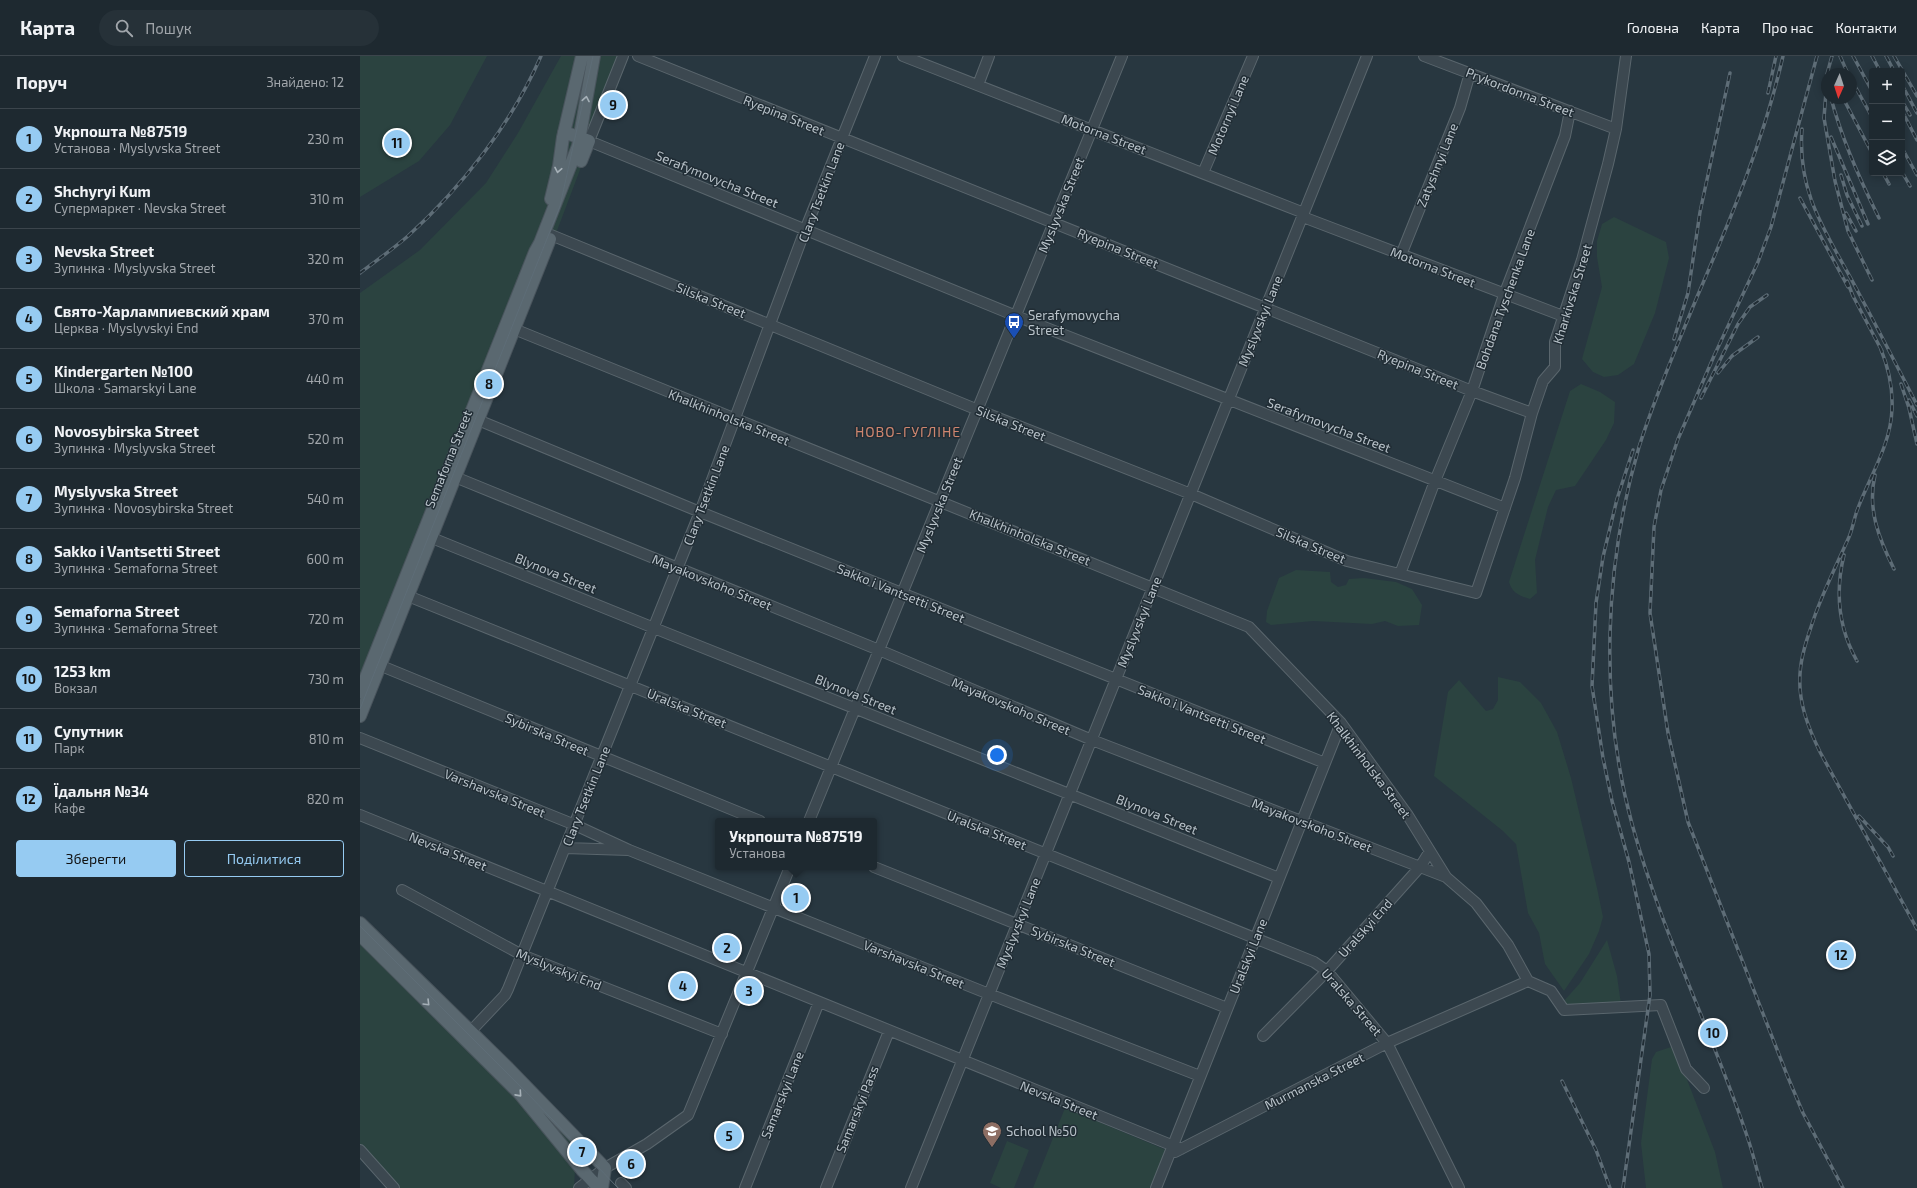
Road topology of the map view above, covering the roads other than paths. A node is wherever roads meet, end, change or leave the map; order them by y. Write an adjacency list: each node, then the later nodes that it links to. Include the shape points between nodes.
1 (582, 56): 18 (main road, Semaforna Street)
2 (594, 56): 20 (main road, one-way to 2)
3 (623, 56): 20 (street, Semaforna Street)
4 (638, 56): 19 (street, Ryepina Street)
5 (875, 56): 19 (street, Clary Tsetkin Lane)
6 (903, 56): 14 (street, Motorna Street)
7 (990, 56): 14 (street)
8 (1122, 56): 17 (street, Myslyvska Street)
9 (1253, 56): 21 (street, Motornyi Lane)
10 (1367, 56): 22 (street, Myslyvskyi Lane)
11 (1424, 56): 13 (street, Prykordonna Street)
12 (1626, 56): 16 (street, Kharkivska Street)
13 (1470, 73): 15 (street, Prykordonna Street); 27 (street, Zatyshnyi Lane, via 1460,108)
14 (978, 85): 17 (street, Motorna Street)
15 (1570, 111): 16 (street, Prykordonna Street); 28 (street, Bohdana Tyschenka Lane, via 1565,136)
16 (1616, 128): 31 (street, Kharkivska Street, via 1600,199)
17 (1092, 130): 21 (street, Motorna Street); 23 (street, Myslyvska Street)
18 (564, 132): 20 (main road, Serafymovycha Street); 26 (main road, Semaforna Street, one-way to 26, via 552,198)
19 (842, 138): 23 (street, Ryepina Street); 24 (street, Clary Tsetkin Lane)
20 (584, 139): 24 (street, Serafymovycha Street); 25 (main road, Semaforna Street); 26 (main road, Semaforna Street)
21 (1203, 173): 22 (street, Motorna Street)
22 (1303, 215): 27 (street, Motorna Street); 29 (street, Myslyvskyi Lane)
23 (1054, 223): 29 (street, Ryepina Street); 30 (street, Myslyvska Street)
24 (806, 230): 30 (street, Serafymovycha Street); 32 (street, Clary Tsetkin Lane)
25 (551, 235): 32 (street, Silska Street); 33 (main road, Semaforna Street)
26 (535, 252): 46 (main road, Semaforna Street)
27 (1401, 255): 28 (street, Motorna Street)
28 (1504, 295): 31 (street, Motorna Street); 34 (street, Bohdana Tyschenka Lane)
29 (1266, 308): 34 (street, Ryepina Street); 35 (street, Myslyvskyi Lane)
30 (1016, 316): 35 (street, Serafymovycha Street); 36 (street, Myslyvska Street)
31 (1563, 316): 37 (street, Kharkivska Street, via 1555,342 1555,367 1543,382)
32 (770, 325): 36 (street, Silska Street); 38 (street, Clary Tsetkin Lane)
33 (514, 329): 38 (street, Khalkhinholska Street); 39 (main road, Semaforna Street)
34 (1472, 391): 37 (street, Ryepina Street); 41 (street, Bohdana Tyschenka Lane)
35 (1228, 401): 41 (street, Serafymovycha Street); 42 (street, Myslyvskyi Lane)
36 (978, 410): 42 (street, Silska Street); 43 (street, Myslyvska Street)
37 (1532, 413): 44 (street, Kharkivska Street)
38 (735, 419): 43 (street, Khalkhinholska Street); 45 (street, Clary Tsetkin Lane)
39 (478, 420): 40 (main road, Semaforna Street); 45 (street, Sakko i Vantsetti Street)
40 (455, 478): 46 (main road, Semaforna Street); 47 (street, Mayakovskoho Street)
41 (1435, 481): 44 (street, Serafymovycha Street); 48 (street, Bohdana Tyschenka Lane)
42 (1191, 494): 48 (street, Silska Street, via 1347,561); 49 (street, Myslyvskyi Lane)
43 (940, 501): 49 (street, Khalkhinholska Street); 50 (street, Myslyvska Street)
44 (1505, 508): 51 (street, Kharkivska Street)
45 (700, 512): 47 (street, Clary Tsetkin Lane); 50 (street, Sakko i Vantsetti Street)
46 (428, 536): 52 (main road, Semaforna Street); 53 (street, Blynova Street); 58 (main road, Semaforna Street)
47 (678, 568): 53 (street, Clary Tsetkin Lane); 54 (street, Mayakovskoho Street)
48 (1400, 574): 51 (street, Silska Street)
49 (1154, 587): 56 (street, Myslyvskyi Lane); 61 (street, Khalkhinholska Street, via 1249,627)
50 (902, 594): 54 (street, Myslyvska Street); 56 (street, Sakko i Vantsetti Street)
51 (1476, 594)
52 (408, 596): 55 (main road, Semaforna Street); 57 (street, Uralska Street)
53 (654, 628): 57 (street, Clary Tsetkin Lane); 59 (street, Blynova Street)
54 (879, 650): 59 (street, Myslyvska Street); 63 (street, Mayakovskoho Street)
55 (379, 665): 60 (main road, Semaforna Street); 64 (street, Sybirska Street)
56 (1116, 680): 63 (street, Myslyvskyi Lane); 65 (street, Sakko i Vantsetti Street)
57 (631, 685): 64 (street, Clary Tsetkin Lane); 66 (street, Uralska Street)
58 (360, 692)
59 (855, 708): 66 (street, Myslyvska Street); 67 (street, Blynova Street)
60 (360, 716)
61 (1341, 723): 65 (street, Uralskyi Lane); 75 (street, Khalkhinholska Street, via 1407,814)
62 (360, 738): 72 (street, Varshavska Street)
63 (1092, 740): 67 (street, Myslyvskyi Lane); 71 (street, Mayakovskoho Street)
64 (602, 757): 69 (street, Sybirska Street); 72 (street, Clary Tsetkin Lane)
65 (1325, 764): 71 (street, Uralskyi Lane)
66 (832, 766): 70 (street, Myslyvska Street); 76 (street, Uralska Street)
67 (1070, 794): 76 (street, Myslyvskyi Lane); 81 (street, Blynova Street)
68 (360, 815): 83 (street, Nevska Street)
69 (753, 818)
70 (810, 818)
71 (1302, 821): 77 (street, Mayakovskoho Street); 81 (street, Uralskyi Lane)
72 (575, 825): 73 (street, Clary Tsetkin Lane); 74 (street, Varshavska Street)
73 (565, 848): 74 (street, Varshavska Street); 83 (street, Clary Tsetkin Lane)
74 (629, 850): 84 (street, Varshavska Street)
75 (1430, 851): 77 (street, Uralskyi End); 80 (street, Khalkhinholska Street)
76 (1046, 854): 86 (street, Myslyvskyi Lane); 88 (street, Uralska Street)
77 (1420, 867): 80 (street, Mayakovskoho Street); 90 (street, Uralskyi End)
78 (877, 868): 86 (street, Sybirska Street)
79 (789, 870): 84 (street)
80 (1446, 877): 92 (street, Mayakovskoho Street, via 1476,903 1508,945)
81 (1280, 878): 88 (street, Uralskyi Lane)
82 (402, 890): 89 (street, Myslyvskyi End)
83 (548, 892): 89 (street, Clary Tsetkin Lane); 91 (street, Nevska Street)
84 (774, 908): 91 (street); 93 (street, Varshavska Street)
85 (360, 923): 97 (main road)
86 (1018, 924): 93 (street, Myslyvskyi Lane); 95 (street, Sybirska Street)
87 (360, 936): 105 (main road, one-way to 105, via 520,1094)
88 (1255, 938): 90 (street, Uralska Street, via 1314,962); 95 (street, Uralskyi Lane)
89 (522, 955): 97 (street, Clary Tsetkin Lane, via 505,995); 98 (street, Myslyvskyi End)
90 (1327, 971): 99 (street, Uralskyi End); 100 (street, Uralska Street)
91 (747, 973): 94 (street, Nevska Street); 98 (street)
92 (1528, 981): 100 (street, Murmanska Street); 103 (street, via 1551,991 1564,1010 1661,1005 1686,1069)
93 (989, 994): 101 (street, Myslyvskyi Lane); 102 (street, Varshavska Street)
94 (819, 1002): 96 (street, Nevska Street); 112 (street, Samarskyi Lane)
95 (1227, 1008): 102 (street, Uralskyi Lane)
96 (889, 1031): 101 (street, Nevska Street); 113 (street, Samarskyi Pass)
97 (470, 1032): 104 (main road)
98 (722, 1034): 108 (street, via 688,1115 647,1144)
99 (1263, 1036)
100 (1387, 1043): 106 (street, Murmanska Street); 116 (street, Uralska Street)
101 (963, 1061): 106 (street, Nevska Street); 114 (street, Myslyvskyi Lane)
102 (1200, 1076): 106 (street, Uralskyi Lane)
103 (1704, 1088)
104 (563, 1125): 105 (main road); 108 (main road)
105 (552, 1134): 109 (main road)
106 (1177, 1148): 115 (street, Murmanska Street, via 1168,1156)
107 (360, 1150): 110 (street)
108 (605, 1168): 109 (main road)
109 (594, 1182): 111 (street)
110 (394, 1188)
111 (579, 1188)
112 (746, 1188)
113 (826, 1188)
114 (912, 1188)
115 (1156, 1188)
116 (1459, 1188)

